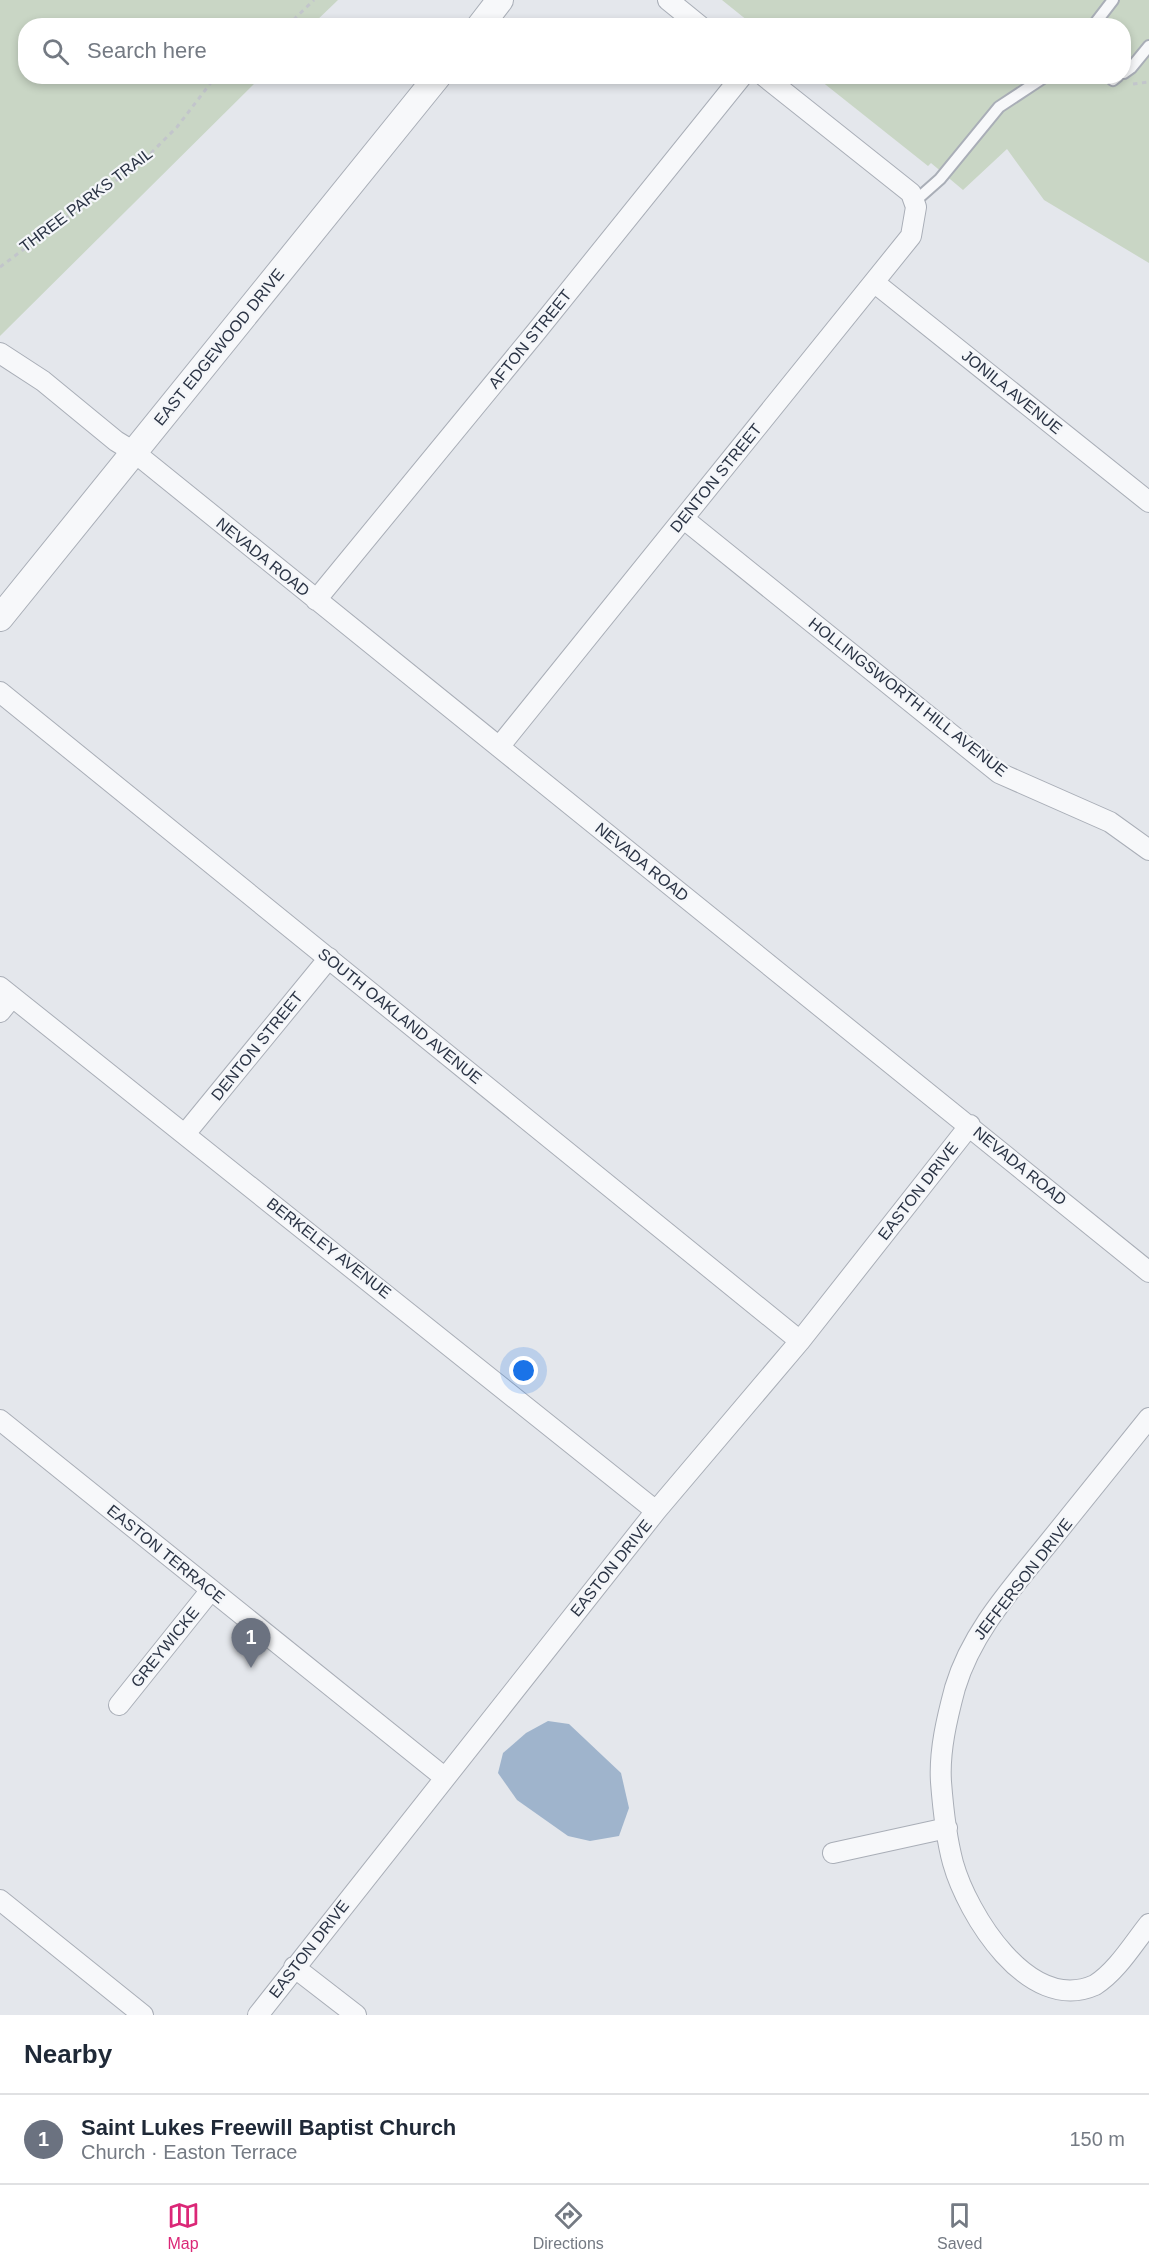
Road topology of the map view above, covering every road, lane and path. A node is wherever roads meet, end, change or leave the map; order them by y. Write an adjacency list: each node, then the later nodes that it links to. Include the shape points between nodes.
1 (314, 0): 5 (path)
2 (500, 0): 6 (street)
3 (669, 0): 7 (street)
4 (1113, 0): 8 (lane)
5 (295, 18)
6 (486, 18)
7 (690, 18)
8 (1099, 18)
9 (1149, 46): 10 (lane)
10 (1131, 68)
11 (210, 84): 17 (path, THREE PARKS TRAIL, via 177,127 145,159)
12 (432, 84): 20 (street, EAST EDGEWOOD DRIVE)
13 (736, 84): 23 (street, AFTON STREET)
14 (774, 84): 16 (street, via 911,193)
15 (1034, 84): 16 (lane, via 999,107 940,179)
16 (914, 202): 18 (street, DENTON STREET, via 910,236)
17 (0, 267)
18 (875, 283): 21 (street, JONILA AVENUE); 22 (street, DENTON STREET)
19 (0, 353): 20 (street, NEVADA ROAD, via 43,381)
20 (134, 452): 23 (street, NEVADA ROAD); 24 (street, EAST EDGEWOOD DRIVE)
21 (1149, 502)
22 (684, 519): 26 (street, DENTON STREET); 27 (street, HOLLINGSWORTH HILL AVENUE, via 999,772 1110,822)
23 (316, 600): 26 (street, NEVADA ROAD)
24 (0, 618)
25 (0, 692): 28 (street, SOUTH OAKLAND AVENUE)
26 (499, 747): 31 (street, NEVADA ROAD)
27 (1149, 850)
28 (329, 958): 32 (street, DENTON STREET); 34 (street, SOUTH OAKLAND AVENUE)
29 (6, 992): 30 (street); 32 (street, BERKELEY AVENUE)
30 (0, 1012)
31 (970, 1125): 33 (street, NEVADA ROAD); 34 (street, EASTON DRIVE)
32 (185, 1134): 37 (street, BERKELEY AVENUE)
33 (1149, 1272)
34 (800, 1341): 37 (street, EASTON DRIVE)
35 (1149, 1418): 41 (street, JEFFERSON DRIVE, via 975,1639 946,1724 941,1780)
36 (0, 1420): 38 (street, EASTON TERRACE)
37 (656, 1511): 40 (street, EASTON DRIVE)
38 (211, 1590): 39 (street, GREYWICKE); 40 (street, EASTON TERRACE)
39 (119, 1705)
40 (444, 1777): 45 (street, EASTON DRIVE)
41 (947, 1828): 42 (street); 44 (street, JEFFERSON DRIVE, via 953,1863 976,1916 1007,1964 1026,1981 1049,1990 1072,1992 1094,1985 1111,1971)
42 (833, 1852)
43 (0, 1900): 46 (street)
44 (1149, 1924)
45 (294, 1967): 47 (street, EASTON DRIVE); 48 (street)
46 (143, 2015)
47 (258, 2015)
48 (356, 2015)

